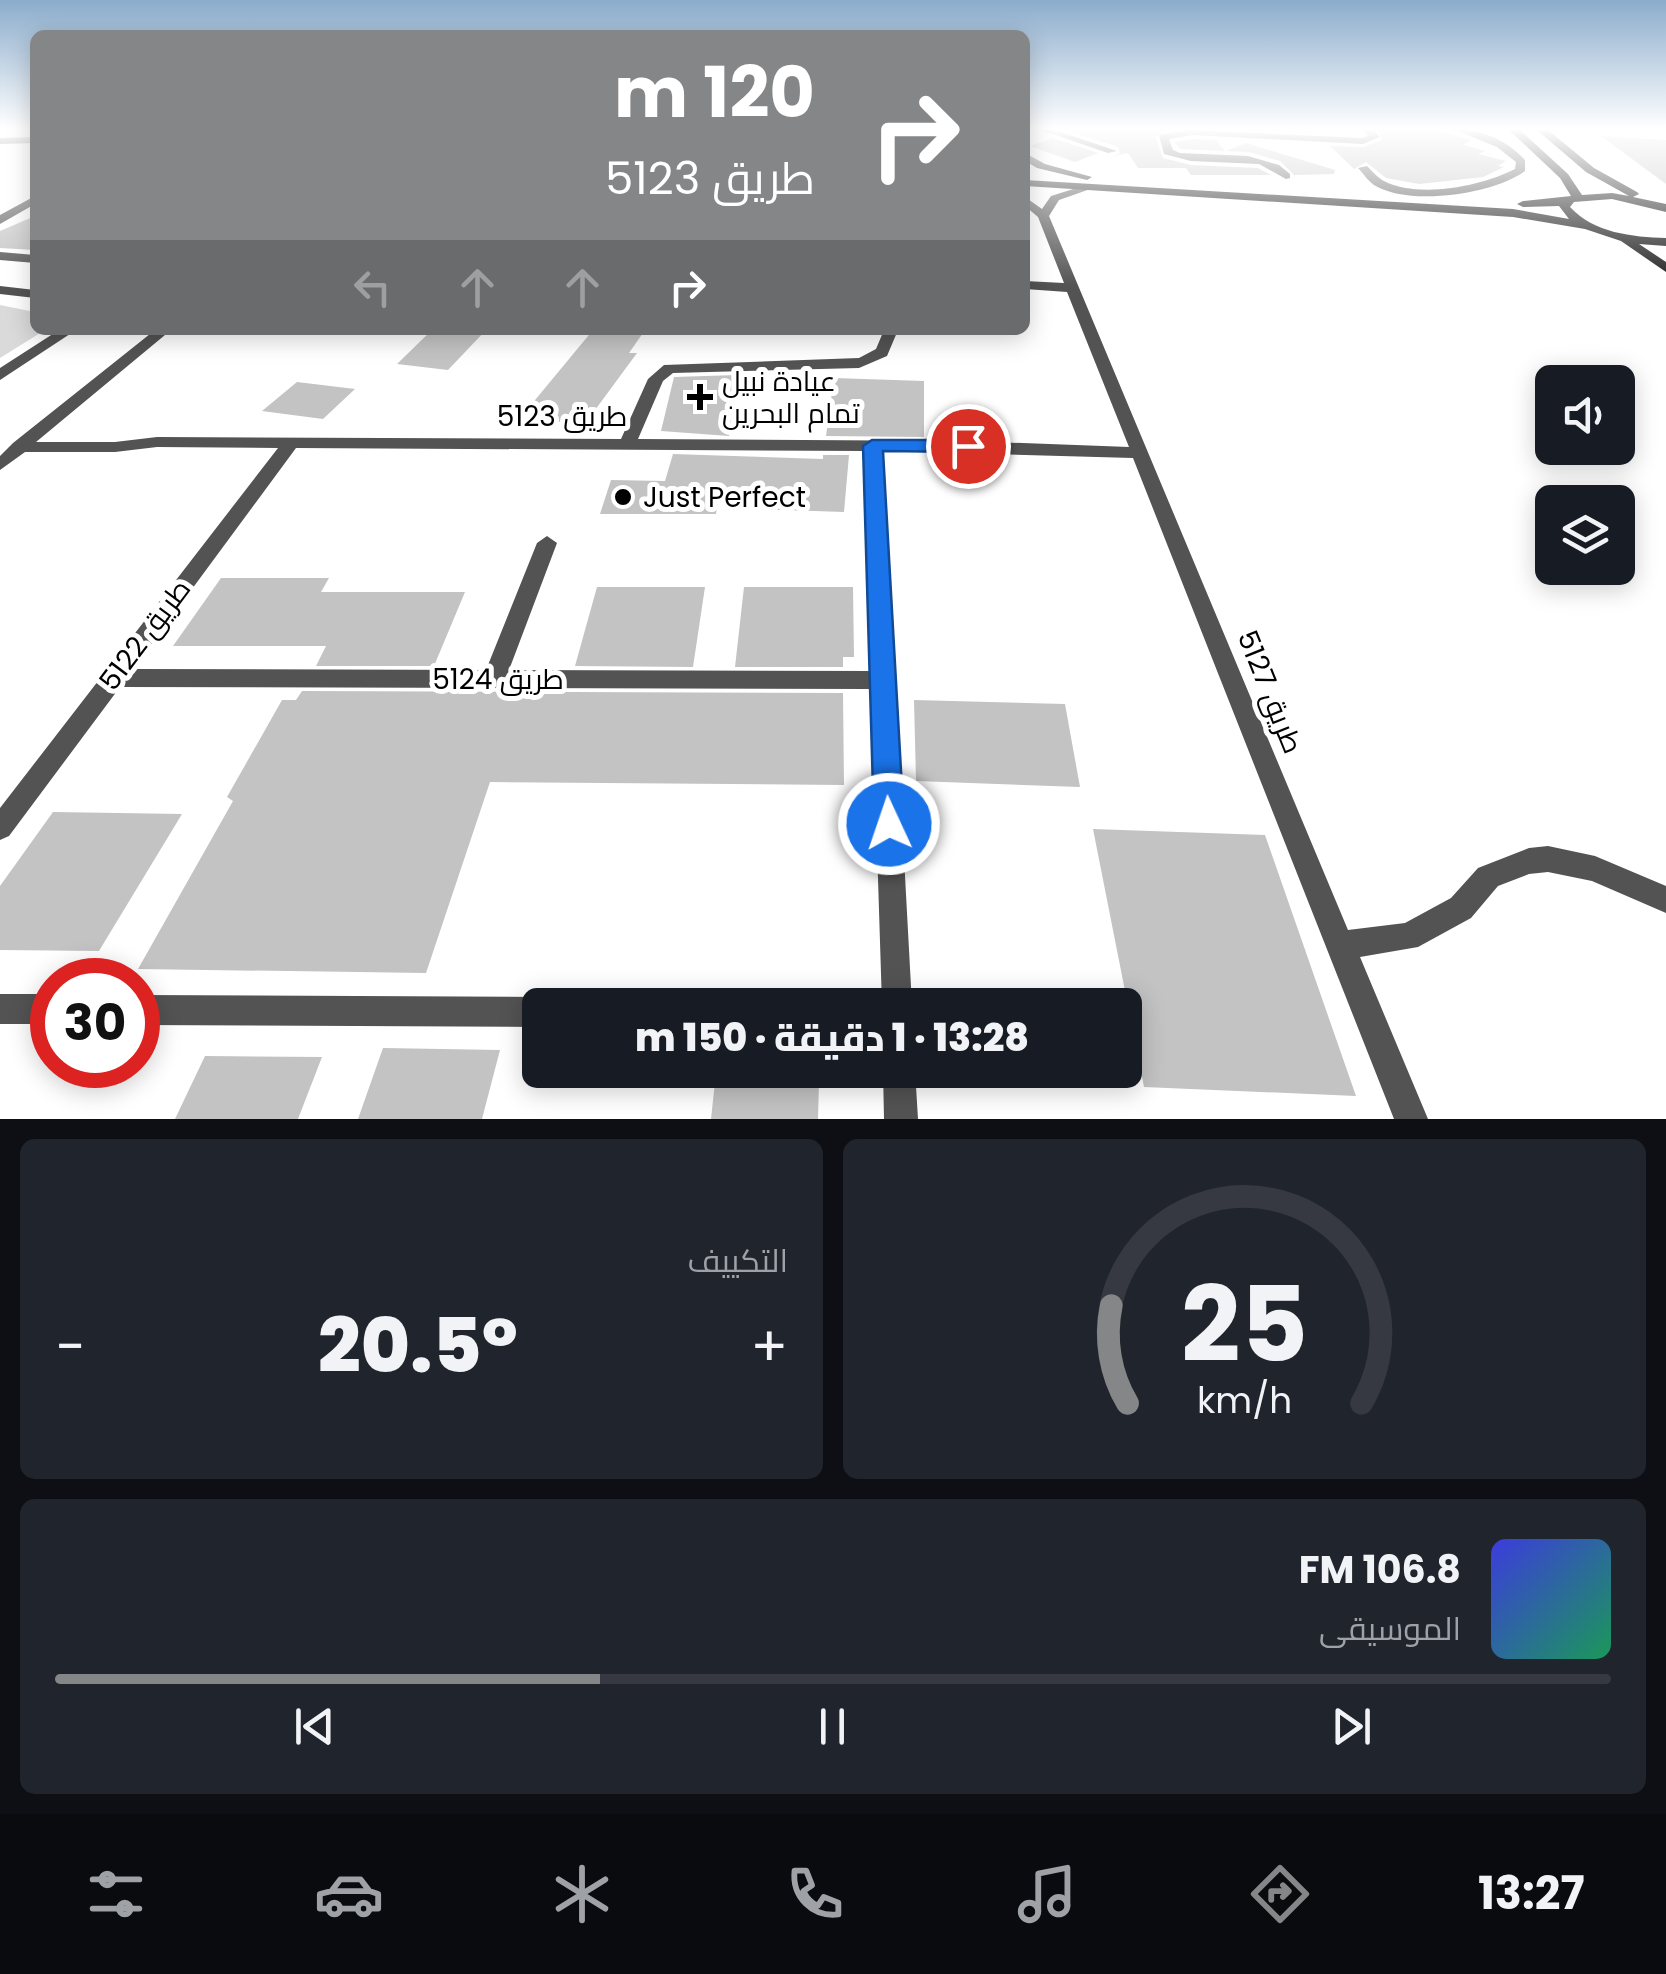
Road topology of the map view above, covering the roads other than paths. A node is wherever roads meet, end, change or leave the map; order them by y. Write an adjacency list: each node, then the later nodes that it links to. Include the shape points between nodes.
1 (1085, 182): 7 (main road)
2 (1378, 182): 3 (street, via 1434,191)
3 (1493, 182)
4 (1566, 182): 8 (main road)
5 (1613, 182): 10 (main road)
6 (1030, 183): 7 (main road)
7 (1092, 183): 8 (main road, via 1493,204); 11 (street, طريق 5127); 13 (main road, via 1513,214)
8 (1572, 199): 10 (main road, via 1612,196); 13 (main road, via 1568,214)
9 (30, 202): 12 (street)
10 (1659, 206)
11 (1034, 208): 20 (street, طريق 5127)
12 (0, 220)
13 (1592, 227): 14 (main road)
14 (1617, 235): 15 (main road); 18 (main road)
15 (1666, 242)
16 (0, 256): 17 (street)
17 (30, 259)
18 (1666, 268)
19 (1030, 284): 20 (street)
20 (1072, 288): 31 (street, طريق 5127)
21 (0, 290): 22 (street)
22 (30, 293)
23 (61, 335): 26 (street)
24 (158, 335): 27 (street)
25 (890, 335): 29 (street, via 881,356 859,363 668,368 656,379)
26 (0, 375)
27 (26, 441): 28 (street, طريق 5123, via 115,448); 32 (street)
28 (291, 442): 29 (street, طريق 5123); 34 (street, طريق 5122)
29 (627, 444): 30 (street, طريق 5123)
30 (872, 446): 31 (street, طريق 5123); 36 (street)
31 (1136, 446): 39 (street, طريق 5127)
32 (0, 464)
33 (546, 543): 35 (street)
34 (114, 678): 35 (street, طريق 5124); 37 (street, طريق 5122)
35 (494, 678): 36 (street, طريق 5124)
36 (882, 680): 40 (street)
37 (0, 828)
38 (1666, 900): 39 (street, via 1595,869 1528,861 1488,877 1461,908 1408,936)
39 (1342, 945): 47 (street, طريق 5127)
40 (896, 988)
41 (0, 1009): 42 (street)
42 (30, 1009)
43 (160, 1010): 44 (street)
44 (522, 1012)
45 (901, 1088): 46 (street)
46 (902, 1119)
47 (1411, 1119)

